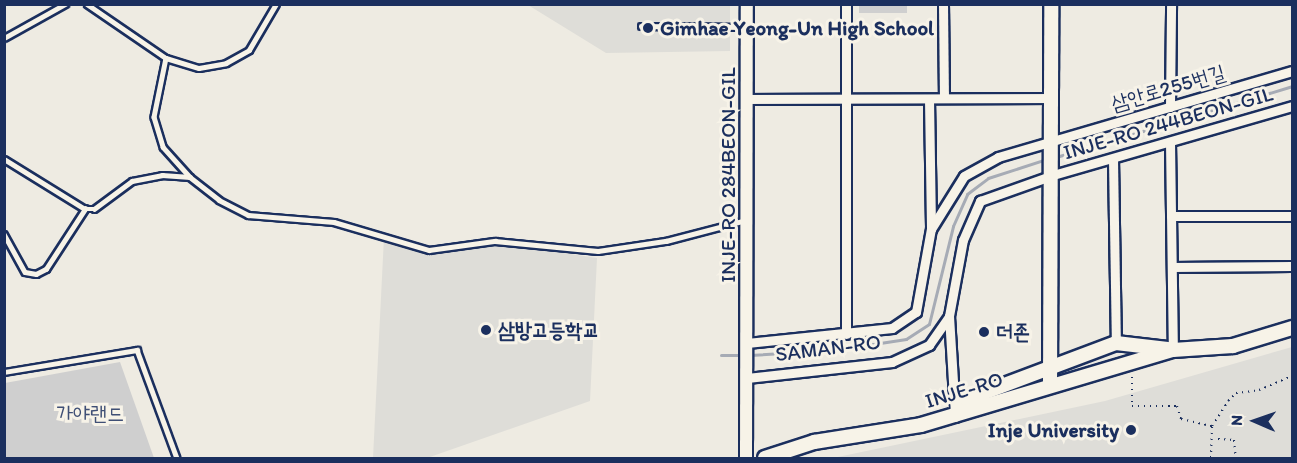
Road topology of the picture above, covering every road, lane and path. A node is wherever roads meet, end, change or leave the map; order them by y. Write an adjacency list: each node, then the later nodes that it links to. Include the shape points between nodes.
1 (65, 4): 11 (lane)
2 (87, 4): 12 (lane)
3 (276, 4): 12 (lane, via 249,50 226,63 199,68)
4 (747, 4): 10 (street, INJE-RO 284BEON-GIL)
5 (846, 4): 17 (street)
6 (943, 4): 14 (street)
7 (1051, 4): 15 (main road)
8 (1171, 4): 20 (street)
9 (641, 26): 10 (lane)
10 (747, 27): 16 (street, INJE-RO 284BEON-GIL)
11 (4, 38)
12 (166, 58): 26 (lane, via 154,117 163,147)
13 (1293, 71): 20 (street, 삼안로255번길)
14 (944, 98): 15 (street); 18 (street)
15 (1052, 98): 22 (main road)
16 (747, 99): 17 (street); 30 (street, INJE-RO 284BEON-GIL)
17 (847, 99): 18 (street); 37 (street)
18 (929, 99): 31 (street)
19 (1293, 106): 21 (street, INJE-RO 244BEON-GIL)
20 (1170, 107): 22 (street, 삼안로255번길)
21 (1170, 142): 24 (street, INJE-RO 244BEON-GIL); 28 (street)
22 (1053, 143): 25 (main road); 31 (street, SAMAN-RO, via 998,157 964,176)
23 (4, 159): 27 (lane)
24 (1113, 159): 25 (street, INJE-RO 244BEON-GIL); 38 (street)
25 (1053, 173): 35 (street, SAMAN-RO, via 980,201 963,240); 41 (main road)
26 (190, 177): 27 (lane, via 162,175 132,182 94,210); 30 (lane, via 219,200 248,215 334,222 429,249 495,241 598,251 666,242)
27 (85, 208): 32 (lane, via 46,269 36,274 25,272)
28 (1171, 216): 29 (street); 34 (street)
29 (1293, 216)
30 (748, 219): 39 (street, INJE-RO 284BEON-GIL)
31 (931, 229): 37 (street, SAMAN-RO, via 916,312 892,328)
32 (4, 234)
33 (1293, 266): 34 (street)
34 (1172, 267): 40 (street)
35 (949, 316): 43 (street, SAMAN-RO, via 929,345 892,362); 47 (street)
36 (1293, 328): 40 (main road, INJE-RO, via 1233,346)
37 (846, 334): 39 (street, SAMAN-RO)
38 (1116, 343): 40 (main road); 41 (main road)
39 (747, 345): 43 (street, INJE-RO 284BEON-GIL)
40 (1173, 350): 46 (main road, INJE-RO)
41 (1051, 364): 46 (main road); 47 (main road, via 967,399)
42 (4, 372): 50 (lane, via 137,350)
43 (747, 373): 51 (street)
44 (1293, 376): 48 (path, via 1259,390 1236,393)
45 (1132, 377): 48 (path, via 1132,406 1177,406 1181,419)
46 (1050, 385): 47 (main road, INJE-RO)
47 (955, 416): 52 (main road, INJE-RO, via 814,442)
48 (1212, 426): 53 (path)
49 (1218, 439): 54 (path, via 1234,440)
50 (177, 459)
51 (746, 459)
52 (765, 459)
53 (1211, 459)
54 (1236, 459)

